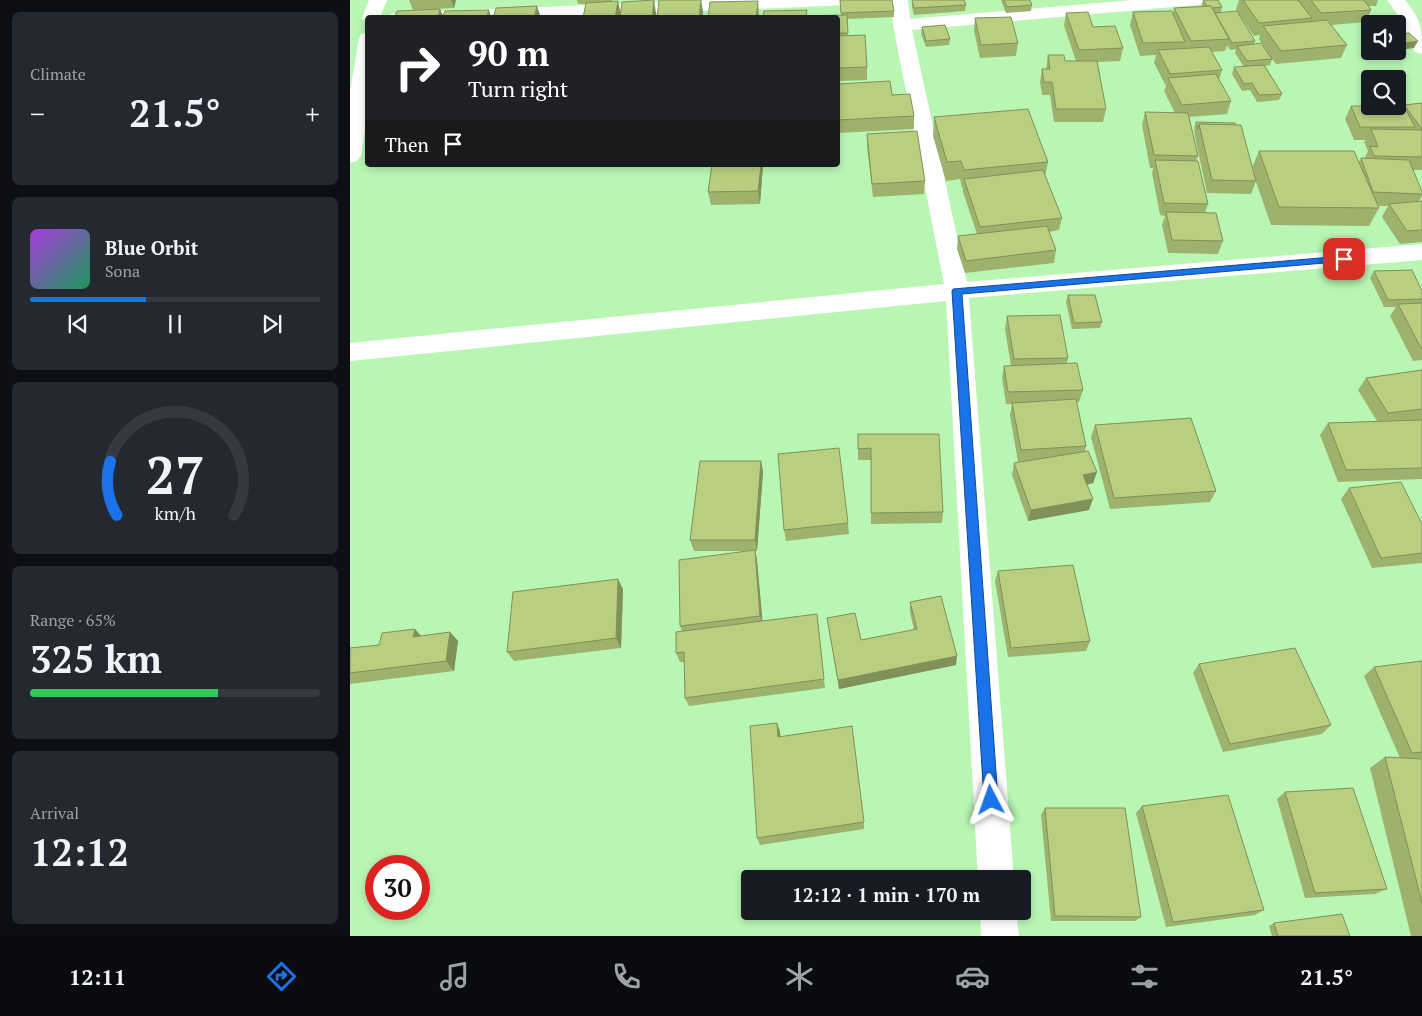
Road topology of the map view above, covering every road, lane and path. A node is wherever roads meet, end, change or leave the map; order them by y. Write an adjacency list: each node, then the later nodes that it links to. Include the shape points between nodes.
1 (378, 0): 6 (street)
2 (847, 0): 7 (street)
3 (1196, 0): 5 (street)
4 (1396, 0): 8 (street, via 1406,13)
5 (900, 12): 12 (street)
6 (372, 15)
7 (471, 15)
8 (1422, 48)
9 (365, 58): 10 (street)
10 (350, 156)
11 (1422, 252): 12 (street)
12 (956, 291): 13 (street); 14 (street)
13 (350, 352)
14 (995, 870)
15 (999, 920): 16 (street)
16 (1000, 936)

